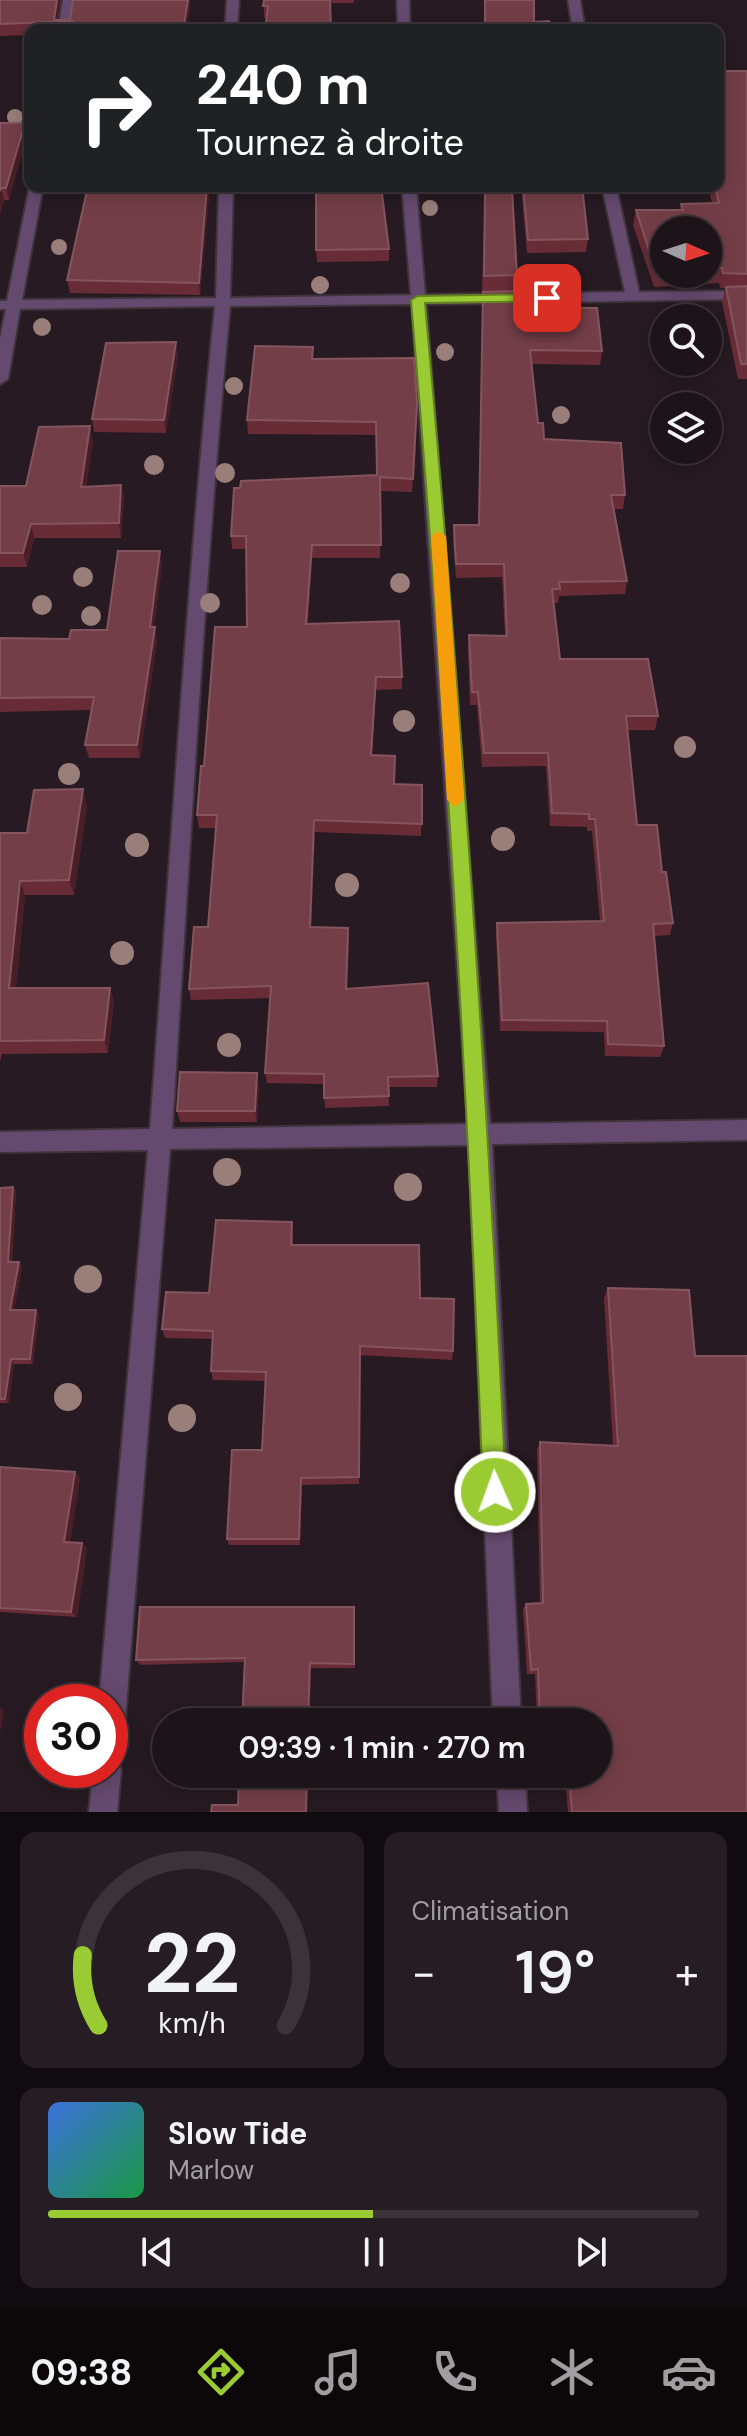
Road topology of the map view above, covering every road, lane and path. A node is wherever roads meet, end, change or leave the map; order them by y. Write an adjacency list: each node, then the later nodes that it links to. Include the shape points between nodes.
1 (69, 0): 5 (street)
2 (233, 0): 6 (street)
3 (403, 0): 7 (street)
4 (574, 0): 8 (street)
5 (65, 24)
6 (231, 24)
7 (404, 24)
8 (578, 24)
9 (35, 192): 17 (street)
10 (226, 192): 16 (street)
11 (409, 192): 15 (street)
12 (610, 192): 14 (street)
13 (747, 295): 14 (street)
14 (633, 297): 15 (street)
15 (418, 300): 16 (street); 20 (street)
16 (223, 302): 17 (street); 21 (street, via 201,522)
17 (8, 305): 18 (street)
18 (0, 379)
19 (747, 1130): 20 (street)
20 (480, 1134): 21 (street); 24 (street)
21 (160, 1138): 22 (street); 23 (street)
22 (0, 1142)
23 (114, 1684)
24 (506, 1708)
25 (105, 1788): 27 (street)
26 (512, 1788): 28 (street)
27 (103, 1812)
28 (513, 1812)

